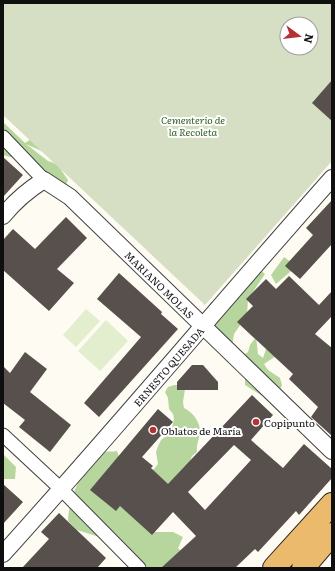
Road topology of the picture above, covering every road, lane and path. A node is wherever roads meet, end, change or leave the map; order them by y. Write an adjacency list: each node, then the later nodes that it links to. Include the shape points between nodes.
1 (3, 137): 3 (street, MARIANO MOLAS)
2 (332, 178): 5 (street, ERNESTO QUESADA)
3 (44, 180): 4 (street, via 24,194); 5 (street, MARIANO MOLAS, via 70,197)
4 (3, 216)
5 (202, 325): 7 (street, MARIANO MOLAS); 8 (street, ERNESTO QUESADA)
6 (3, 434): 8 (street)
7 (332, 451)
8 (62, 489): 11 (street, ERNESTO QUESADA); 12 (street)
9 (332, 504): 13 (highway)
10 (332, 534): 14 (highway)
11 (3, 554)
12 (139, 568)
13 (274, 568)
14 (303, 568)

